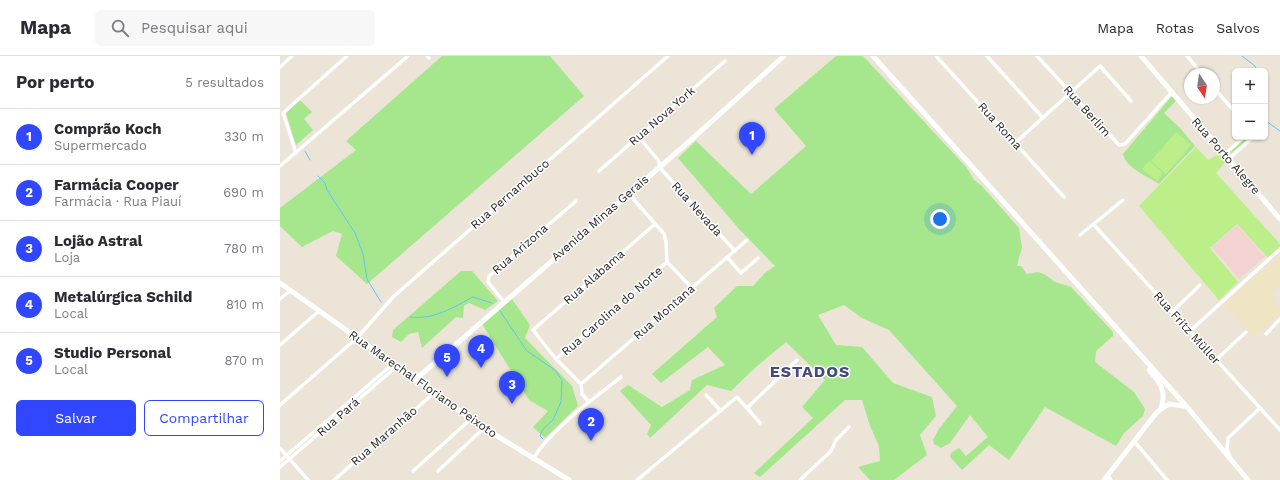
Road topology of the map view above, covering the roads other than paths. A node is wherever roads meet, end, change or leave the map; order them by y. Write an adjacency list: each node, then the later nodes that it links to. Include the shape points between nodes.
1 (292, 56): 13 (street)
2 (347, 56): 25 (street, via 283,112)
3 (408, 56): 25 (street)
4 (668, 56): 58 (street, Rua Pernambuco, via 393,296)
5 (784, 56): 29 (street, Avenida Minas Gerais)
6 (874, 56): 54 (street)
7 (936, 56): 24 (street, Rua Roma)
8 (987, 56): 20 (street)
9 (1037, 56): 15 (street, Rua Berlim)
10 (1141, 56): 16 (street, Rua Porto Alegre)
11 (1187, 56): 14 (street)
12 (725, 61): 21 (street, Rua Nova York)
13 (280, 67)
14 (1197, 68)
15 (1070, 92): 16 (street, Rua Berlim, via 1116,143 1122,145); 18 (street, via 1100,66); 20 (street)
16 (1172, 92): 26 (street, Rua Porto Alegre)
17 (1220, 95): 19 (street)
18 (1131, 101)
19 (1232, 109)
20 (1042, 118): 24 (street)
21 (638, 136): 29 (street, Rua Nevada); 30 (street, Rua Nova York)
22 (1241, 140): 26 (street)
23 (1250, 140): 27 (street)
24 (1015, 143): 32 (street, Rua Roma)
25 (296, 153): 28 (street)
26 (1225, 154): 27 (street, Rua Porto Alegre)
27 (1229, 159): 35 (street, Rua Porto Alegre)
28 (280, 166)
29 (661, 166): 31 (street, Avenida Minas Gerais); 41 (street, Rua Nevada)
30 (598, 171)
31 (629, 194): 36 (street); 50 (street, Avenida Minas Gerais)
32 (1064, 197)
33 (1123, 200): 37 (street)
34 (576, 201): 50 (street, Rua Arizona, via 489,276 488,282)
35 (1280, 219)
36 (655, 224): 44 (street, via 664,234); 60 (street, Rua Alabama, via 534,330)
37 (1094, 225): 38 (street); 52 (street, Rua Fritz Müller)
38 (1080, 235)
39 (748, 240): 41 (street, Rua Montana)
40 (1280, 249): 55 (street)
41 (735, 251): 42 (street, Rua Montana)
42 (727, 257): 43 (street, via 741,273); 47 (street, Rua Montana)
43 (758, 258)
44 (667, 262): 47 (street); 60 (street, Rua Carolina do Norte)
45 (280, 283): 48 (street, Rua Marechal Floriano Peixoto)
46 (1200, 285): 52 (street)
47 (692, 288): 68 (street, Rua Montana)
48 (290, 291): 49 (street); 51 (street, Rua Marechal Floriano Peixoto)
49 (280, 299)
50 (504, 302): 67 (street, Avenida Minas Gerais)
51 (319, 311): 58 (street, Rua Marechal Floriano Peixoto); 59 (street)
52 (1172, 312): 55 (street, Rua Fritz Müller)
53 (1280, 319): 57 (street)
54 (1114, 325): 77 (street); 79 (street, via 1161,384 1164,397)
55 (1190, 331): 62 (street, Rua Fritz Müller)
56 (1246, 332): 62 (street)
57 (1266, 334)
58 (357, 338): 63 (street, Rua Marechal Floriano Peixoto); 76 (street, Rua Pernambuco)
59 (280, 345)
60 (556, 359): 68 (street)
61 (797, 360): 78 (street)
62 (1216, 360): 80 (street, Rua Fritz Müller)
63 (395, 365): 64 (street, Rua Pará); 66 (street, Rua Pará); 67 (street, Rua Marechal Floriano Peixoto)
64 (380, 375): 66 (street); 69 (street, Rua Pará)
65 (620, 377): 75 (street)
66 (383, 378): 70 (street, Rua Pará)
67 (415, 380): 71 (street, Rua Marechal Floriano Peixoto)
68 (581, 384): 75 (street, via 582,394)
69 (364, 388): 70 (street); 72 (street, Rua Pará)
70 (367, 392): 74 (street, Rua Pará)
71 (434, 393): 84 (street, Rua Marechal Floriano Peixoto); 105 (street, Rua Maranhão)
72 (357, 395): 74 (street); 81 (street, Rua Pará)
73 (706, 395): 82 (street)
74 (360, 398): 83 (street, Rua Pará)
75 (589, 402): 98 (street, via 543,444)
76 (280, 405)
77 (1187, 407): 79 (street, via 1174,404); 96 (street)
78 (747, 408): 82 (street, via 737,397); 85 (street)
79 (1161, 408): 92 (street)
80 (1259, 408): 90 (street, Rua Fritz Müller); 96 (street, via 1228,438 1227,448)
81 (340, 409): 83 (street); 86 (street, Rua Pará)
82 (721, 411): 107 (street)
83 (343, 413): 87 (street, Rua Pará)
84 (471, 419): 89 (street, Rua Marechal Floriano Peixoto); 101 (street)
85 (760, 423)
86 (323, 424): 87 (street); 91 (street, Rua Pará)
87 (326, 427): 93 (street, Rua Pará)
88 (848, 427): 108 (street, via 838,436 831,451)
89 (484, 428): 98 (street, Rua Marechal Floriano Peixoto); 102 (street)
90 (1280, 430)
91 (304, 440): 93 (street); 95 (street, Rua Pará)
92 (1134, 441): 103 (street); 110 (street)
93 (307, 444): 97 (street, Rua Pará)
94 (280, 448): 95 (street)
95 (287, 455): 97 (street); 99 (street, Rua Pará)
96 (1230, 457): 111 (street)
97 (290, 459): 100 (street, Rua Pará); 104 (street)
98 (533, 459): 106 (street, Rua Marechal Floriano Peixoto)
99 (280, 461)
100 (280, 467)
101 (413, 471)
102 (438, 471)
103 (1105, 478): 109 (street)
104 (308, 480)
105 (334, 480)
106 (569, 480)
107 (637, 480)
108 (800, 480)
109 (1111, 480)
110 (1167, 480)
111 (1247, 480)

